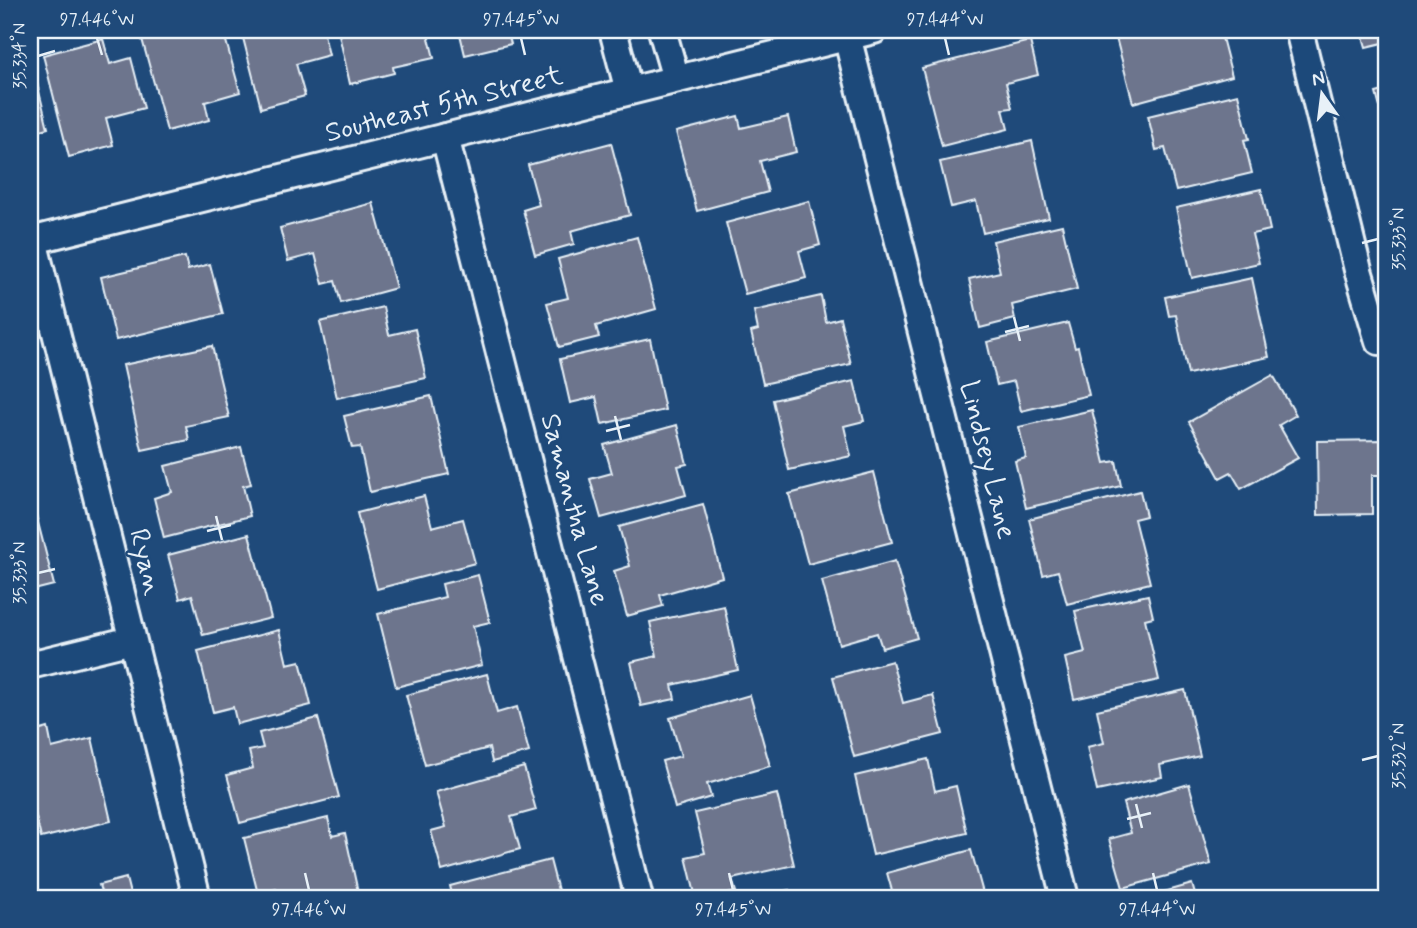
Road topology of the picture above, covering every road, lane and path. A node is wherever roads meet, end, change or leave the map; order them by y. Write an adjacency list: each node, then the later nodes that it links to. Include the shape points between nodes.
1 (613, 30): 7 (street)
2 (662, 30): 6 (street)
3 (874, 30): 5 (street, Southeast 5th Street)
4 (1299, 30): 10 (street)
5 (847, 36): 6 (street, Southeast 5th Street); 15 (street, Lindsey Lane)
6 (676, 79): 7 (street, Southeast 5th Street)
7 (629, 91): 8 (street, Southeast 5th Street)
8 (445, 137): 9 (street, Southeast 5th Street); 14 (street, Samantha Lane)
9 (31, 240): 11 (street, Ryan)
10 (1379, 341)
11 (132, 640): 12 (street); 13 (street, Ryan)
12 (30, 665)
13 (197, 898)
14 (639, 898)
15 (1065, 898)

